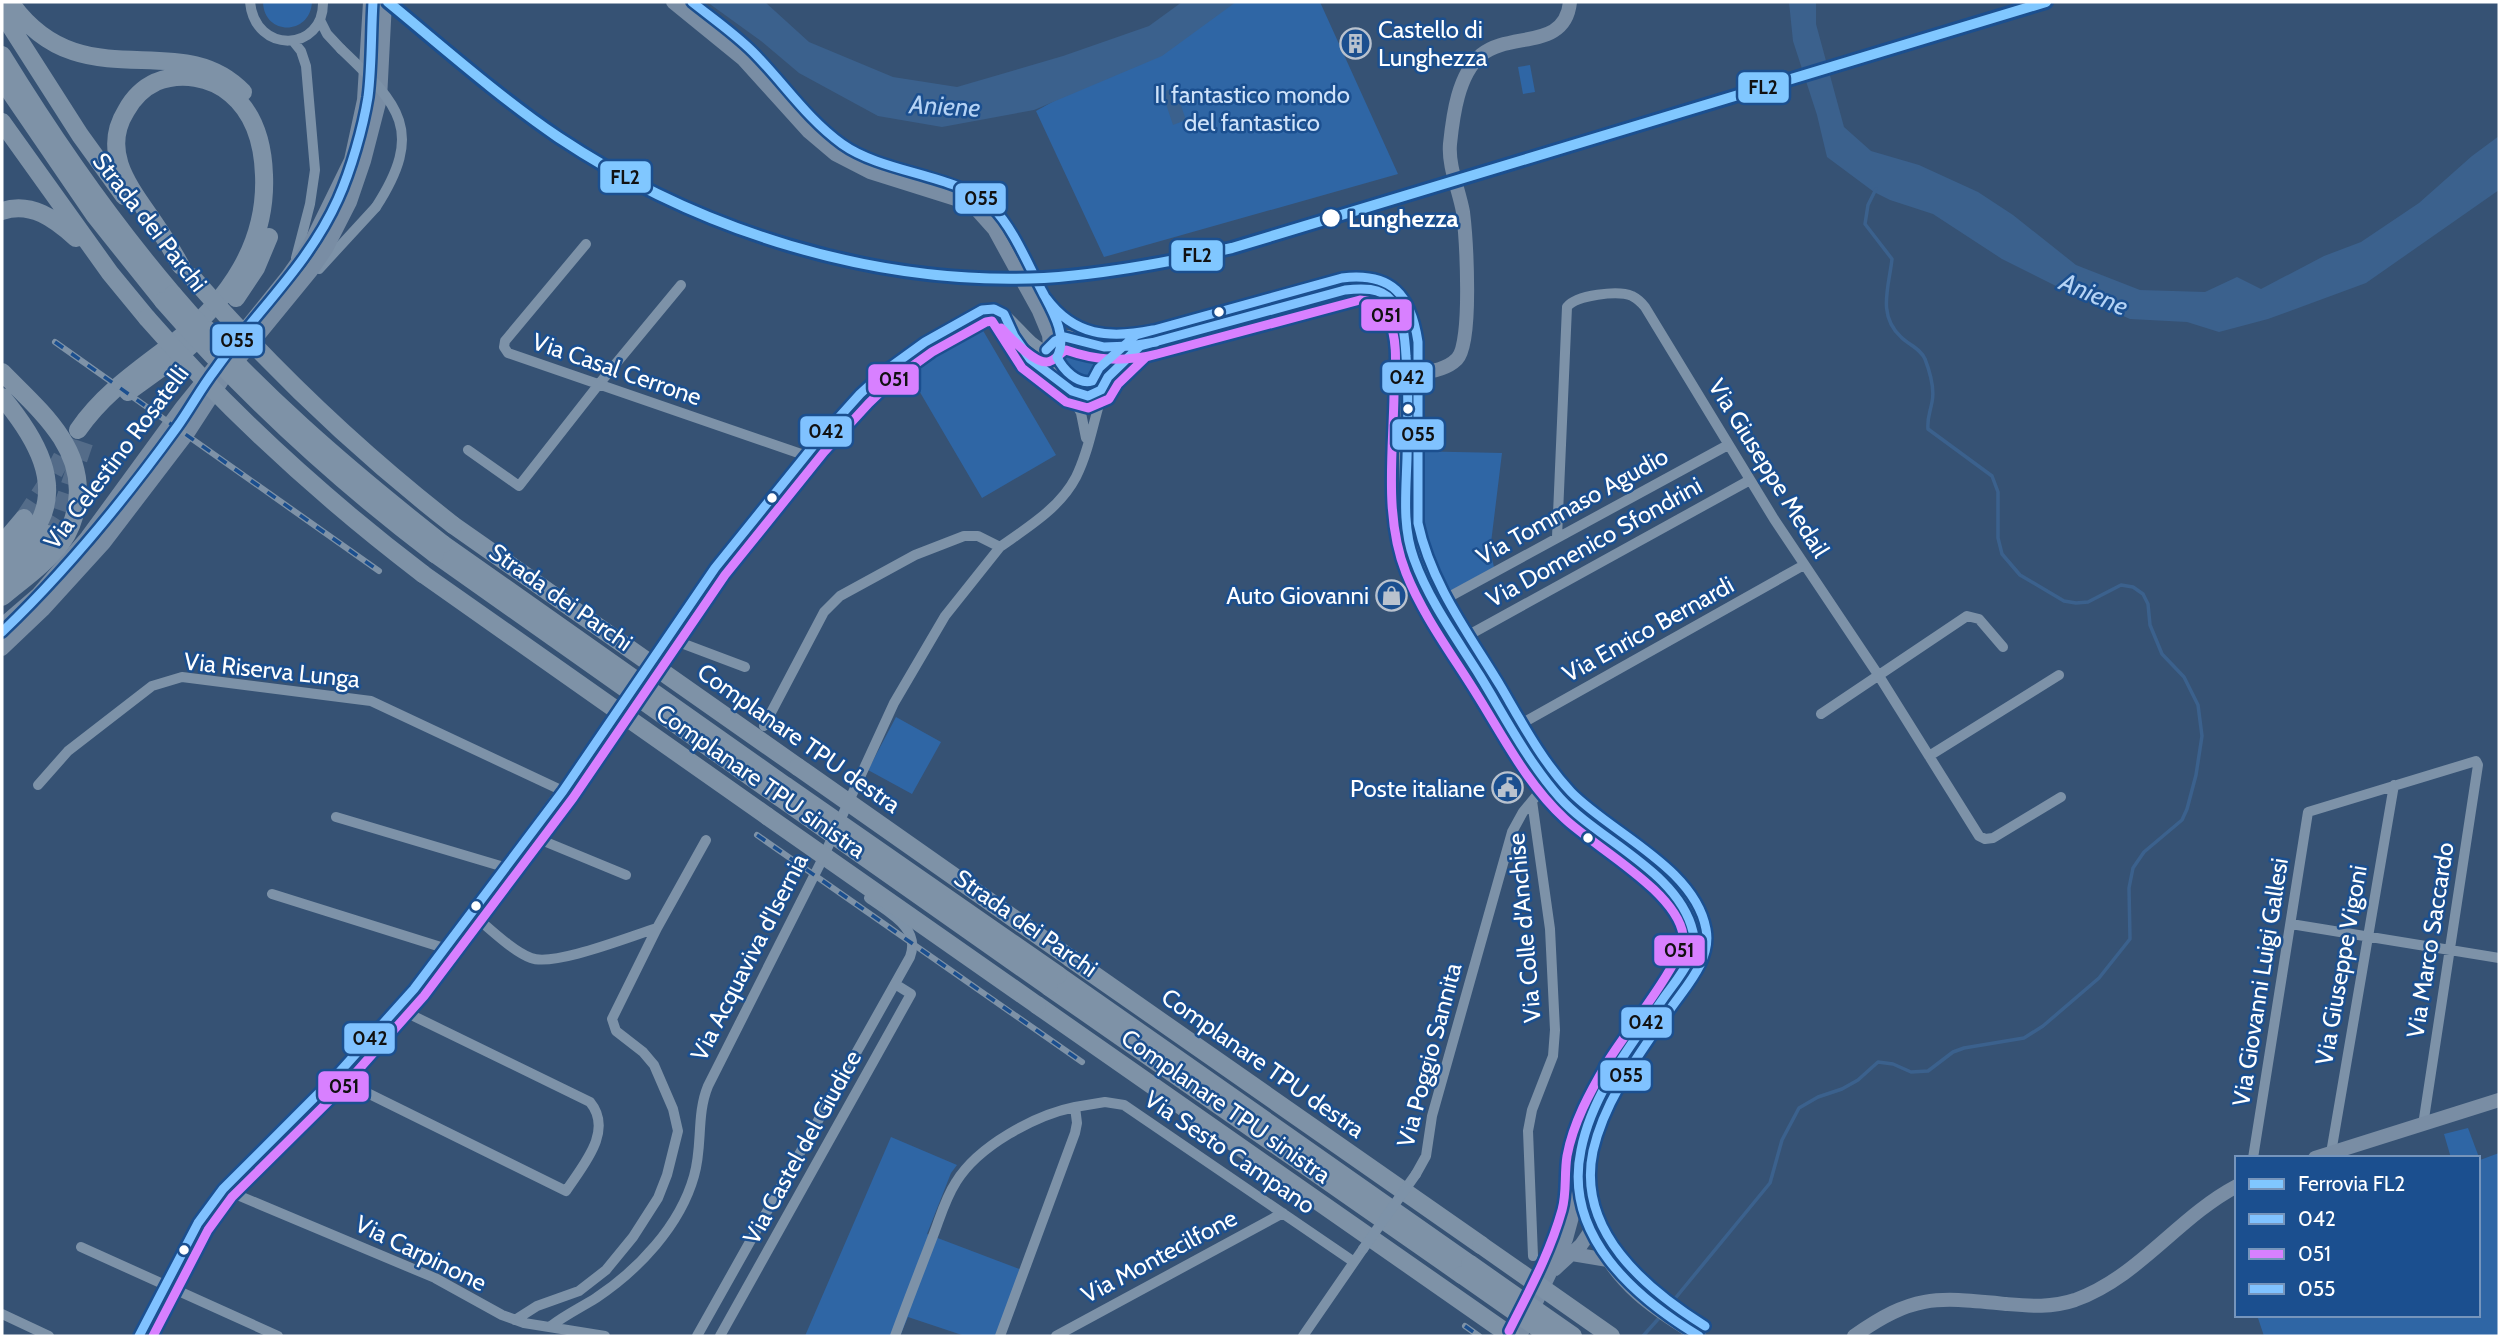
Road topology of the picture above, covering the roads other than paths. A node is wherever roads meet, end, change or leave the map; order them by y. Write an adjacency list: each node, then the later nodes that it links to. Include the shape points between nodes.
1 (10, 2): 16 (highway, via 38,33 74,53 118,61 195,65 222,73 256,108 272,151 276,191 272,226 248,281 198,340 111,405 83,432 90,412 109,393 184,335 220,299 244,263 259,227 263,158 250,118 226,90 184,76 144,89 124,114 117,137 127,185)
2 (250, 2): 10 (street, via 251,15 267,36)
3 (323, 2): 9 (street)
4 (370, 2): 18 (street, Via Celestino Rosatelli, via 364,100 351,160 309,246)
5 (384, 2): 23 (street, Via Celestino Rosatelli, via 380,99 351,202 311,271)
6 (673, 2): 21 (street, via 733,50 835,154 890,180 964,202 984,216)
7 (1570, 2): 29 (street, via 1566,19 1556,30 1492,49 1472,65 1461,88 1450,151 1462,207 1466,337 1458,359 1441,369)
8 (2, 13): 16 (highway, Complanare TPU destra, via 80,135)
9 (320, 20): 10 (street, via 304,37); 23 (street, bridge, via 327,34 393,106 402,148 393,181 376,207)
10 (293, 41): 18 (street, via 306,65 315,170 299,252)
11 (2, 55): 20 (highway, Strada dei Parchi)
12 (2, 80): 20 (highway, Strada dei Parchi, via 88,207)
13 (2, 122): 17 (highway, Complanare TPU sinistra)
14 (2, 211): 17 (highway, via 22,207 39,212 69,232)
15 (586, 244): 32 (street, Via Casal Cerrone, via 506,338 504,347 513,356)
16 (186, 272): 122 (highway, Complanare TPU destra, bridge, via 311,404 453,525)
17 (110, 273): 118 (highway, Complanare TPU sinistra, bridge, via 260,438 423,573)
18 (287, 277): 50 (street, Via Celestino Rosatelli, via 182,407 87,537 38,594)
19 (681, 285): 32 (street)
20 (168, 297): 102 (highway, Strada dei Parchi, bridge, via 215,359 367,501)
21 (1039, 311): 24 (street); 27 (street, via 1049,335)
22 (1004, 314): 27 (street, via 1027,338); 30 (street, via 1024,352); 38 (street, via 982,310 896,362 860,394)
23 (275, 316): 54 (street, Via Celestino Rosatelli, via 225,376 104,543)
24 (1068, 337): 25 (street); 27 (street)
25 (1085, 344): 26 (street); 31 (street, via 1105,360)
26 (1140, 346): 29 (street, via 1345,290 1371,288 1389,298 1399,313 1406,337); 31 (street)
27 (1048, 347): 30 (street, via 1045,364)
28 (2, 372): 48 (highway, via 63,440 76,467 78,492 71,526 61,543)
29 (1407, 372): 49 (street, via 1406,524 1416,565)
30 (1052, 374): 33 (street)
31 (1107, 380): 33 (street, via 1097,393 1088,396); 36 (street, Via Acquaviva d'Isernia)
32 (599, 384): 37 (street, via 519,486); 38 (street, Via Casal Cerrone)
33 (1069, 390): 36 (street, via 1083,421)
34 (2, 397): 45 (highway, via 36,445 47,488 37,527)
35 (1728, 444): 39 (street, Via Giuseppe Medail); 42 (street, Via Tommaso Agudio); 42 (street, Via Giuseppe Medail, via 1640,301 1621,293 1573,300 1566,311)
36 (1086, 445): 44 (street, Via Acquaviva d'Isernia, via 1075,478 1059,501)
37 (468, 450)
38 (807, 456): 51 (street, via 715,568)
39 (1750, 480): 46 (street, Via Giuseppe Medail); 52 (street, Via Domenico Sfondrini)
40 (24, 518): 43 (highway)
41 (48, 534): 47 (highway)
42 (1558, 537): 49 (street, Via Tommaso Agudio)
43 (2, 544)
44 (1000, 547): 59 (street, via 983,537 964,536 915,555 839,596 824,612); 71 (street, Via Acquaviva d'Isernia, via 945,616 894,703)
45 (2, 562)
46 (1804, 565): 57 (street, Via Giuseppe Medail); 60 (street, Via Enrico Bernardi)
47 (2, 578)
48 (2, 597)
49 (1436, 604): 52 (street)
50 (2, 625)
51 (668, 638): 55 (street); 65 (street, bridge)
52 (1458, 640): 60 (street)
53 (2003, 647): 57 (street, via 1979,619 1970,616)
54 (2, 649)
55 (745, 667)
56 (2059, 675): 61 (street)
57 (1878, 676): 58 (street); 61 (street, Via Giuseppe Medail)
58 (1821, 714)
59 (764, 726)
60 (1512, 729): 62 (street)
61 (1929, 756): 66 (street, Via Giuseppe Medail, via 1977,834 1985,839)
62 (1547, 783): 67 (street, Via Poggio Sannita); 93 (street, via 1577,815 1677,897 1695,936 1691,957 1630,1048 1598,1106 1581,1154)
63 (38, 785): 65 (street, Via Riserva Lunga, via 68,751 152,686 182,677 371,701)
64 (2393, 785): 76 (street, Via Giovanni Luigi Gallesi, via 2308,812); 78 (street, Via Giuseppe Vigoni); 80 (street, Via Marco Saccardo, via 2476,761 2478,765)
65 (563, 791): 69 (street)
66 (2061, 797)
67 (1532, 801): 99 (street, Via Colle d'Anchise, via 1548,912 1555,1013 1553,1056 1528,1131); 101 (street, Via Poggio Sannita, bridge, via 1512,832 1433,1115 1426,1156)
68 (336, 817): 72 (street)
69 (529, 835): 72 (street); 73 (street)
70 (706, 841): 77 (street)
71 (821, 862): 82 (street, Via Castel del Giudice, via 909,930 913,949); 107 (street, Via Acquaviva d'Isernia, via 706,1090 698,1160 682,1205 628,1273)
72 (504, 867): 75 (street)
73 (626, 876)
74 (272, 894): 79 (street)
75 (471, 913): 77 (street, via 535,960 565,957); 79 (street)
76 (2291, 924): 78 (street); 89 (street, Via Giovanni Luigi Gallesi)
77 (657, 928): 106 (street, via 612,1019 616,1031 654,1065 675,1114 677,1135 665,1181 633,1237 606,1270 584,1287)
78 (2367, 938): 80 (street); 88 (street, Via Giuseppe Vigoni)
79 (444, 948): 83 (street)
80 (2449, 951): 81 (street); 87 (street, Via Marco Saccardo)
81 (2499, 958)
82 (895, 984): 112 (street, Via Castel del Giudice); 113 (street, Via Castel del Giudice, via 911,994)
83 (397, 1008): 84 (street); 84 (street, via 590,1102 600,1119 598,1133 592,1152 566,1191)
84 (335, 1077): 92 (street)
85 (2499, 1100): 87 (street)
86 (1075, 1107): 94 (street, Via Sesto Campano, via 1105,1102 1124,1105); 114 (street, via 1046,1114 1005,1138 956,1182); 115 (street, via 1074,1133)
87 (2423, 1125): 88 (street)
88 (2331, 1153): 90 (street)
89 (2253, 1156)
90 (2321, 1156)
91 (2235, 1187): 124 (street, via 2130,1269 2076,1299 2035,1307 1930,1300 1897,1309)
92 (223, 1189): 104 (street, via 198,1223); 106 (street, Via Carpinone, via 414,1269)
93 (1579, 1190): 95 (street); 96 (street)
94 (1283, 1213): 101 (street, Via Sesto Campano); 116 (street, Via Montecilfone)
95 (1592, 1229): 96 (street); 98 (street); 100 (street)
96 (1566, 1238): 103 (street)
97 (81, 1247): 104 (street)
98 (1572, 1254): 100 (street); 103 (street)
99 (1533, 1256)
100 (1608, 1260): 123 (street, via 1638,1294)
101 (1354, 1262): 117 (street, Via Poggio Sannita)
102 (1466, 1270): 120 (highway, Strada dei Parchi, bridge); 121 (highway, Strada dei Parchi, bridge)
103 (1552, 1271): 119 (street)
104 (164, 1286): 109 (street); 110 (street)
105 (2, 1314): 108 (street)
106 (515, 1320): 107 (street, Via Carpinone)
107 (551, 1326): 111 (street, Via Carpinone)
108 (49, 1336)
109 (139, 1336)
110 (278, 1336)
111 (605, 1336)
112 (697, 1336)
113 (720, 1336)
114 (895, 1336)
115 (1000, 1336)
116 (1056, 1336)
117 (1303, 1336)
118 (1511, 1336)
119 (1520, 1336)
120 (1549, 1336)
121 (1573, 1336)
122 (1611, 1336)
123 (1699, 1336)
124 (1854, 1336)

